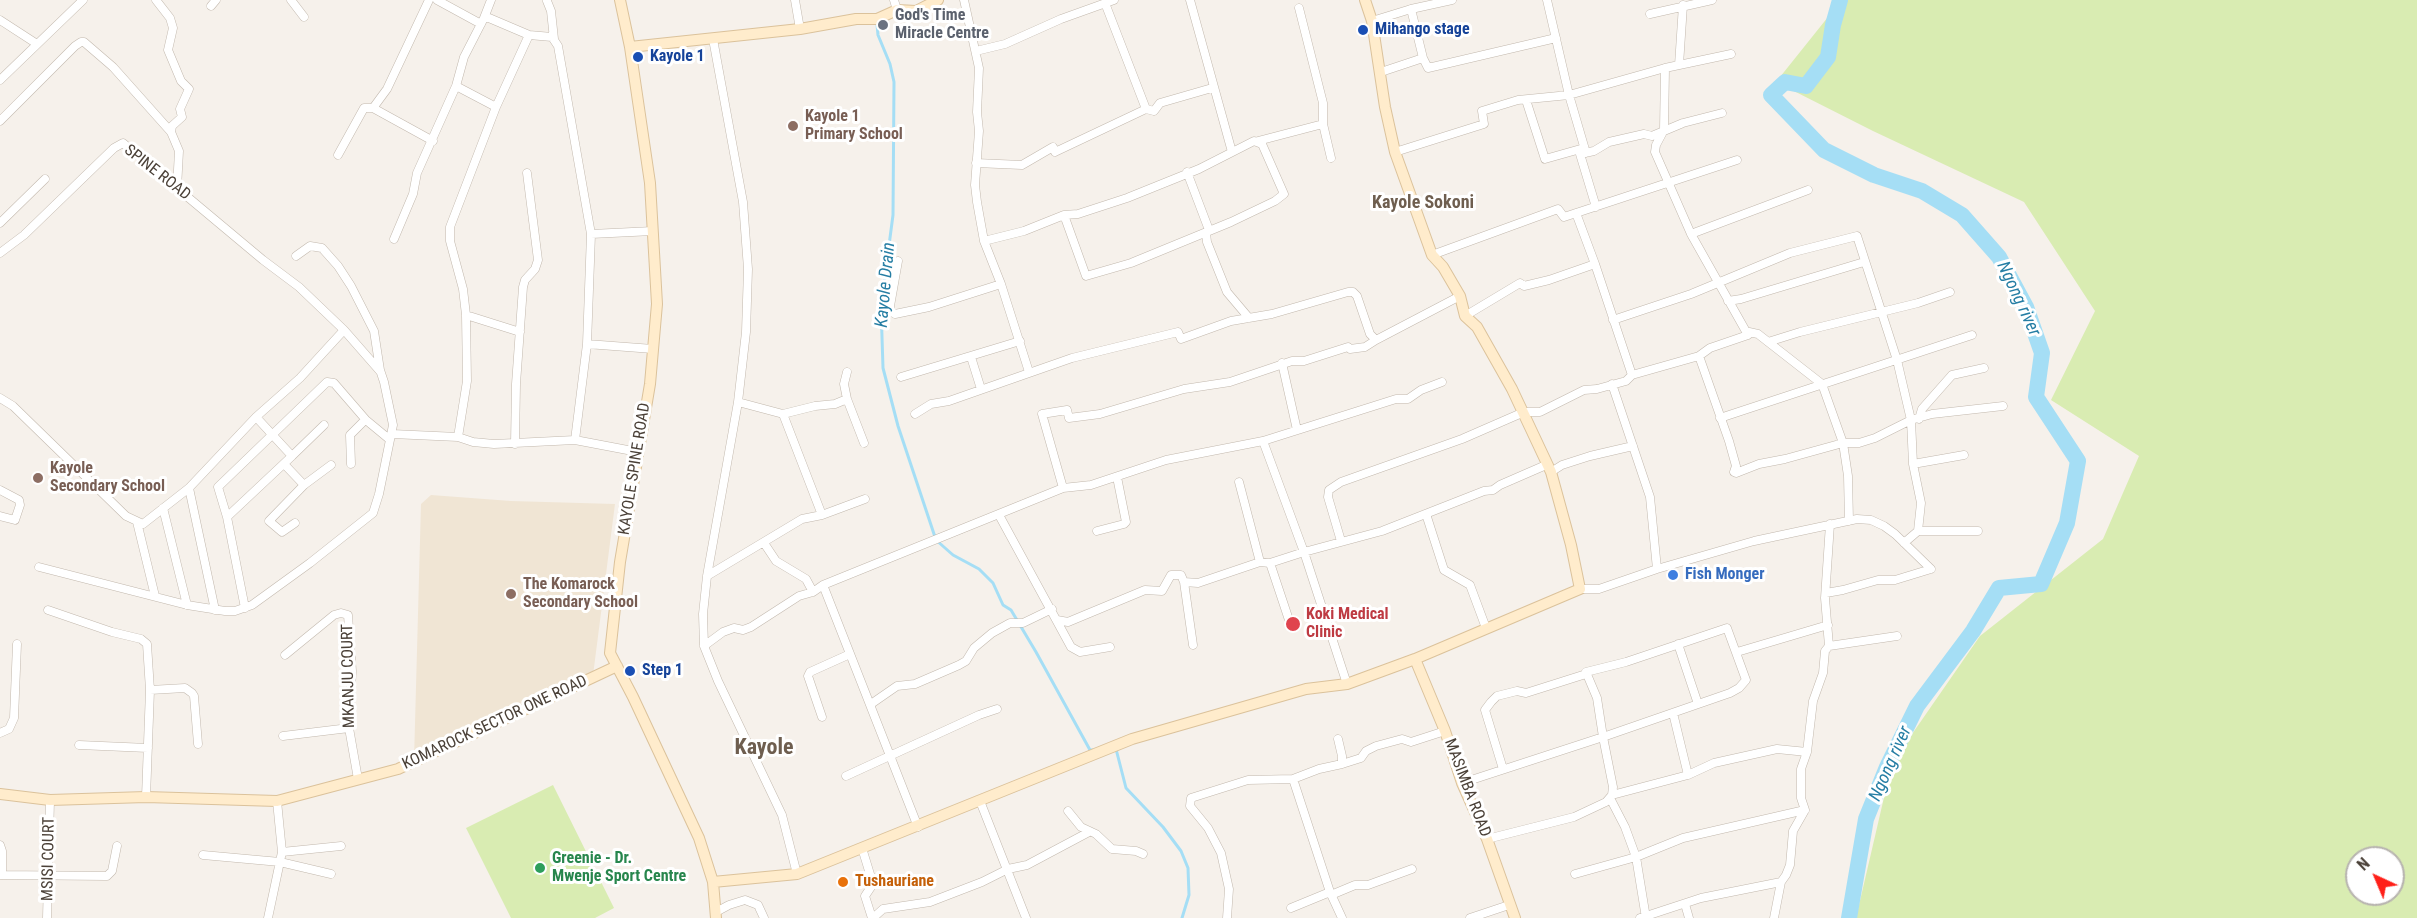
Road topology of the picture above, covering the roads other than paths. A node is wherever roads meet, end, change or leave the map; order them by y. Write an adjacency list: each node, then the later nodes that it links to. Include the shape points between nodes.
1 (83, 0): 33 (street)
2 (156, 0): 53 (street, via 170,18 173,28 168,50 181,81 189,88 180,109 182,117)
3 (291, 0): 24 (street)
4 (429, 0): 47 (street, via 387,89)
5 (437, 0): 26 (street)
6 (491, 0): 26 (street)
7 (621, 0): 34 (street, KAYOLE SPINE ROAD)
8 (795, 0): 28 (street)
9 (938, 0): 19 (street, via 916,10)
10 (964, 0): 35 (street)
11 (1114, 0): 18 (street)
12 (1190, 0): 43 (street)
13 (1365, 0): 27 (street)
14 (1452, 0): 22 (street)
15 (1547, 0): 30 (street)
16 (1708, 0): 20 (street)
17 (546, 1): 31 (street, via 551,10)
18 (1105, 3): 35 (street, via 1005,44); 48 (street)
19 (895, 5): 28 (street, via 877,19)
20 (1683, 5): 23 (street); 38 (street)
21 (1299, 8): 51 (street, via 1323,103)
22 (1411, 9): 27 (street); 37 (street)
23 (1650, 14)
24 (304, 17)
25 (0, 20): 33 (street)
26 (483, 21): 29 (street, via 489,18); 42 (street, via 464,57)
27 (1372, 21): 40 (street)
28 (800, 29): 32 (street)
29 (529, 35): 31 (street); 46 (street)
30 (1556, 38): 37 (street, via 1428,68); 44 (street)
31 (554, 39): 75 (street)
32 (713, 39): 34 (street); 120 (street, via 746,236 746,332)
33 (37, 44): 41 (street)
34 (630, 47): 73 (street, KAYOLE SPINE ROAD, via 651,183)
35 (976, 51): 62 (street)
36 (1731, 54): 38 (street)
37 (1423, 58): 40 (street)
38 (1679, 65): 39 (street)
39 (1665, 68): 44 (street); 52 (street)
40 (1382, 72): 57 (street)
41 (0, 80)
42 (456, 86): 46 (street); 54 (street)
43 (1212, 88): 48 (street, via 1160,103 1154,111); 58 (street)
44 (1569, 95): 45 (street); 56 (street)
45 (1526, 100): 56 (street, via 1545,159); 57 (street, via 1482,111 1484,124)
46 (496, 107): 91 (street, via 450,227)
47 (373, 108): 54 (street); 59 (street, via 364,108)
48 (1146, 109): 62 (street, via 1055,152 1053,147 1022,165)
49 (1722, 113): 52 (street)
50 (0, 121): 53 (street, via 81,42 113,67)
51 (1323, 124): 55 (street); 60 (street)
52 (1664, 130): 56 (street); 66 (street, via 1655,152)
53 (171, 132): 67 (street, via 179,151)
54 (433, 141): 77 (street, via 417,173 413,194)
55 (1258, 141): 58 (street); 74 (street, via 1284,194)
56 (1585, 151): 69 (street, via 1579,157)
57 (1395, 152): 80 (street)
58 (1232, 153): 63 (street)
59 (338, 154)
60 (1331, 158)
61 (1737, 160): 66 (street)
62 (976, 163): 78 (street, via 975,185)
63 (1187, 172): 71 (street, via 1127,198); 74 (street)
64 (527, 173): 96 (street, via 538,260 523,287)
65 (45, 179): 72 (street)
66 (1668, 183): 69 (street); 76 (street)
67 (177, 188): 79 (street, SPINE ROAD, via 120,143); 95 (street, SPINE ROAD, via 299,287)
68 (1808, 189): 76 (street)
69 (1596, 207): 70 (street)
70 (1576, 213): 80 (street, via 1564,217 1558,209); 84 (street)
71 (1064, 215): 74 (street, via 1086,276 1131,263); 78 (street)
72 (0, 223)
73 (653, 231): 75 (street); 103 (street, KAYOLE SPINE ROAD, via 657,304)
74 (1207, 231): 93 (street, via 1207,243 1227,292)
75 (591, 234): 102 (street)
76 (1690, 234): 86 (street)
77 (394, 240)
78 (984, 241): 85 (street)
79 (0, 253)
80 (1432, 255): 88 (street)
81 (296, 256): 109 (street, via 310,246 318,246 338,266 371,323)
82 (898, 261): 85 (street, via 890,306 895,314)
83 (1864, 262): 86 (street, via 1855,236 1790,254); 89 (street); 90 (street)
84 (1595, 264): 92 (street, via 1561,277 1524,286 1520,283); 94 (street)
85 (1002, 284): 100 (street)
86 (1718, 284): 89 (street); 94 (street)
87 (1950, 292): 90 (street)
88 (1460, 296): 92 (street); 99 (street)
89 (1728, 301): 97 (street)
90 (1880, 312): 101 (street); 106 (street)
91 (466, 315): 96 (street); 133 (street, via 467,381)
92 (1465, 316): 122 (street, via 1476,327)
93 (1249, 318): 99 (street, via 1351,292 1357,296 1370,334); 111 (street, via 1180,339 1178,332 1126,344)
94 (1613, 320): 112 (street)
95 (344, 330): 109 (street, SPINE ROAD); 125 (street, via 300,378)
96 (520, 332): 138 (street)
97 (1748, 335): 101 (street, via 1754,332); 104 (street, via 1710,348)
98 (1972, 335): 106 (street)
99 (1376, 340): 107 (street, via 1365,347 1348,347)
100 (1020, 341): 105 (street); 111 (street)
101 (1768, 342): 116 (street)
102 (587, 344): 103 (street); 134 (street)
103 (653, 349): 140 (street, KAYOLE SPINE ROAD)
104 (1700, 356): 112 (street); 126 (street)
105 (971, 357): 113 (street); 117 (street)
106 (1898, 360): 116 (street); 128 (street)
107 (1282, 363): 130 (street); 152 (street, via 1230,382 1184,389 1100,414 1069,418 1067,410 1042,414)
108 (1984, 368): 128 (street, via 1952,375)
109 (380, 370): 132 (street, via 392,417)
110 (847, 372): 119 (street, via 844,384)
111 (1029, 372): 117 (street)
112 (1632, 375): 115 (street, via 1626,381)
113 (901, 377)
114 (1442, 382): 130 (street, via 1408,399 1396,399)
115 (1612, 384): 122 (street, via 1584,390 1540,412); 139 (street)
116 (1822, 384): 126 (street); 137 (street)
117 (981, 389): 124 (street, via 931,404)
118 (0, 398): 162 (street)
119 (848, 399): 123 (street); 136 (street)
120 (738, 402): 123 (street); 176 (street)
121 (2002, 406): 128 (street, via 1932,414)
122 (1524, 412): 147 (street); 168 (street, via 1329,490)
123 (783, 414): 157 (street)
124 (915, 414)
125 (256, 417): 131 (street); 151 (street)
126 (1720, 418): 137 (street, via 1736,473)
127 (366, 420): 131 (street, via 334,383 327,382); 132 (street); 143 (street, via 350,435)
128 (1915, 420): 137 (street, via 1875,438); 144 (street)
129 (324, 425): 142 (street)
130 (1296, 430): 135 (street)
131 (273, 435): 142 (street); 160 (street, via 218,486)
132 (390, 436): 133 (street); 184 (street, via 373,513)
133 (458, 437): 138 (street, via 473,442)
134 (574, 440): 138 (street); 140 (street)
135 (1263, 441): 148 (street, via 1166,460); 171 (street)
136 (864, 443)
137 (1843, 443): 161 (street)
138 (515, 444)
139 (1633, 446): 147 (street); 175 (street, via 1650,497)
140 (638, 452): 203 (street, KAYOLE SPINE ROAD, via 611,637 610,653)
141 (1964, 455): 144 (street)
142 (292, 456): 145 (street)
143 (351, 464)
144 (1913, 464): 166 (street, via 1921,503)
145 (285, 465): 150 (street); 160 (street)
146 (331, 465): 150 (street)
147 (1548, 469): 156 (street); 179 (street)
148 (1117, 477): 152 (street); 165 (street, via 1126,522)
149 (1239, 482): 172 (street)
150 (304, 485): 163 (street, via 269,521 282,532)
151 (189, 488): 155 (street); 187 (street)
152 (1063, 488): 158 (street)
153 (0, 490): 159 (street, via 19,500 20,505 15,520)
154 (865, 499): 157 (street)
155 (163, 508): 162 (street, via 143,524); 183 (street)
156 (1426, 514): 168 (street); 191 (street, via 1444,570 1470,585)
157 (822, 515): 169 (street, via 802,519)
158 (999, 515): 178 (street); 185 (street)
159 (0, 516)
160 (227, 517): 184 (street)
161 (1849, 521): 164 (street); 170 (street, via 1870,520)
162 (137, 522): 182 (street)
163 (295, 523)
164 (1830, 524): 175 (street); 181 (street)
165 (1096, 531)
166 (1918, 531): 167 (street); 170 (street)
167 (1978, 531)
168 (1341, 542): 171 (street)
169 (764, 543): 176 (street); 180 (street, via 777,561 806,579)
170 (1904, 543): 181 (street, via 1931,569)
171 (1304, 552): 173 (street); 205 (street)
172 (1260, 562): 173 (street); 177 (street, via 1198,583)
173 (1270, 563): 189 (street)
174 (39, 567): 182 (street)
175 (1657, 569): 179 (street, via 1599,589)
176 (707, 576): 196 (street)
177 (1184, 582): 188 (street, via 1181,574 1171,575 1162,591 1145,590 1068,622); 195 (street)
178 (823, 585): 180 (street); 201 (street)
179 (1580, 589): 191 (street)
180 (813, 592): 196 (street, via 799,596 751,627 723,632)
181 (1826, 593): 190 (street)
182 (155, 596): 183 (street)
183 (187, 605): 187 (street)
184 (245, 608): 187 (street)
185 (1052, 609): 188 (street); 207 (street, via 1023,623 1010,623 974,648 966,661 915,684 897,686)
186 (48, 610): 206 (street, via 141,639 149,649)
187 (215, 610)
188 (1057, 620): 198 (street, via 1075,651)
189 (1289, 620)
190 (1828, 625): 197 (street); 199 (street)
191 (1486, 628): 202 (street)
192 (1897, 636): 197 (street)
193 (17, 644): 214 (street, via 14,718 9,729)
194 (1678, 644): 199 (street, via 1727,628); 204 (street, via 1589,670); 208 (street)
195 (1193, 645)
196 (704, 646): 253 (street, via 782,815)
197 (1828, 646): 221 (street, via 1813,702)
198 (1110, 647)
199 (1737, 652): 208 (street, via 1746,680 1730,693)
200 (285, 654): 212 (street, MKANJU COURT, via 334,615 348,615 352,672)
201 (850, 654): 207 (street); 211 (street, via 808,676)
202 (1415, 659): 205 (street); 213 (street, MASIMBA ROAD)
203 (617, 666): 228 (street, KOMAROCK SECTOR ONE ROAD, via 421,760); 257 (street, KAYOLE SPINE ROAD, via 699,838)
204 (1587, 674): 216 (street, via 1597,698); 224 (street, via 1526,693 1497,696 1491,702 1485,710)
205 (1347, 684): 235 (street, via 1306,689 1132,739)
206 (150, 690): 218 (street, via 185,688 192,693); 220 (street)
207 (871, 704): 222 (street)
208 (1698, 704): 210 (street)
209 (997, 709): 222 (street)
210 (1673, 713): 216 (street); 225 (street)
211 (822, 717)
212 (349, 728): 215 (street); 228 (street, MKANJU COURT)
213 (1445, 731): 223 (street, via 1411,742 1402,739 1376,746 1361,758); 229 (street, MASIMBA ROAD)
214 (0, 733)
215 (283, 736)
216 (1603, 737): 224 (street); 231 (street, via 1613,787)
217 (1338, 739): 223 (street)
218 (198, 744)
219 (79, 745): 220 (street)
220 (148, 748): 232 (street)
221 (1807, 752): 225 (street, via 1777,749 1714,764); 236 (street, via 1800,789)
222 (889, 755): 226 (street); 238 (street)
223 (1342, 764): 227 (street)
224 (1503, 769): 229 (street)
225 (1688, 775): 231 (street)
226 (846, 776)
227 (1293, 778): 259 (street); 270 (street, via 1248,780 1191,798 1190,806 1221,853 1229,889)
228 (358, 779): 234 (street, KOMAROCK SECTOR ONE ROAD)
229 (1462, 783): 240 (street, MASIMBA ROAD)
230 (0, 794): 233 (street, KOMAROCK SECTOR ONE ROAD)
231 (1611, 796): 240 (street, via 1574,818); 248 (street)
232 (146, 797): 233 (street, KOMAROCK SECTOR ONE ROAD); 234 (street, KOMAROCK SECTOR ONE ROAD)
233 (50, 800): 256 (street, MSISI COURT)
234 (277, 801): 245 (street)
235 (980, 801): 238 (street); 250 (street)
236 (1805, 810): 248 (street, via 1683,838); 258 (street, via 1794,831 1790,865)
237 (1068, 811): 239 (street)
238 (918, 827): 244 (street)
239 (1089, 832): 246 (street, via 1112,849); 250 (street, via 1027,865)
240 (1487, 839): 261 (street, MASIMBA ROAD)
241 (0, 845): 255 (street)
242 (117, 846): 256 (street, via 112,871 107,876)
243 (341, 846): 245 (street)
244 (862, 848): 253 (street); 268 (street, via 873,884 865,896)
245 (282, 852): 249 (street)
246 (1143, 854)
247 (203, 855): 249 (street)
248 (1636, 857): 254 (street); 264 (street)
249 (280, 862): 252 (street); 266 (street)
250 (1008, 868): 268 (street, via 930,902 883,909); 269 (street)
251 (1412, 869): 259 (street)
252 (331, 874)
253 (797, 874): 257 (street)
254 (1575, 874)
255 (1, 875): 256 (street)
256 (48, 875): 265 (street, MSISI COURT)
257 (713, 882): 263 (street, KAYOLE SPINE ROAD)
258 (1781, 882): 260 (street); 275 (street)
259 (1331, 893): 262 (street); 271 (street)
260 (1685, 904): 264 (street); 274 (street)
261 (1509, 905): 272 (street); 273 (street, MASIMBA ROAD)
262 (1291, 908)
263 (716, 915): 267 (street, via 745,900 758,905)
264 (1644, 917)
265 (47, 918)
266 (268, 918)
267 (764, 918)
268 (873, 918)
269 (1026, 918)
270 (1227, 918)
271 (1342, 918)
272 (1470, 918)
273 (1515, 918)
274 (1689, 918)
275 (1774, 918)

